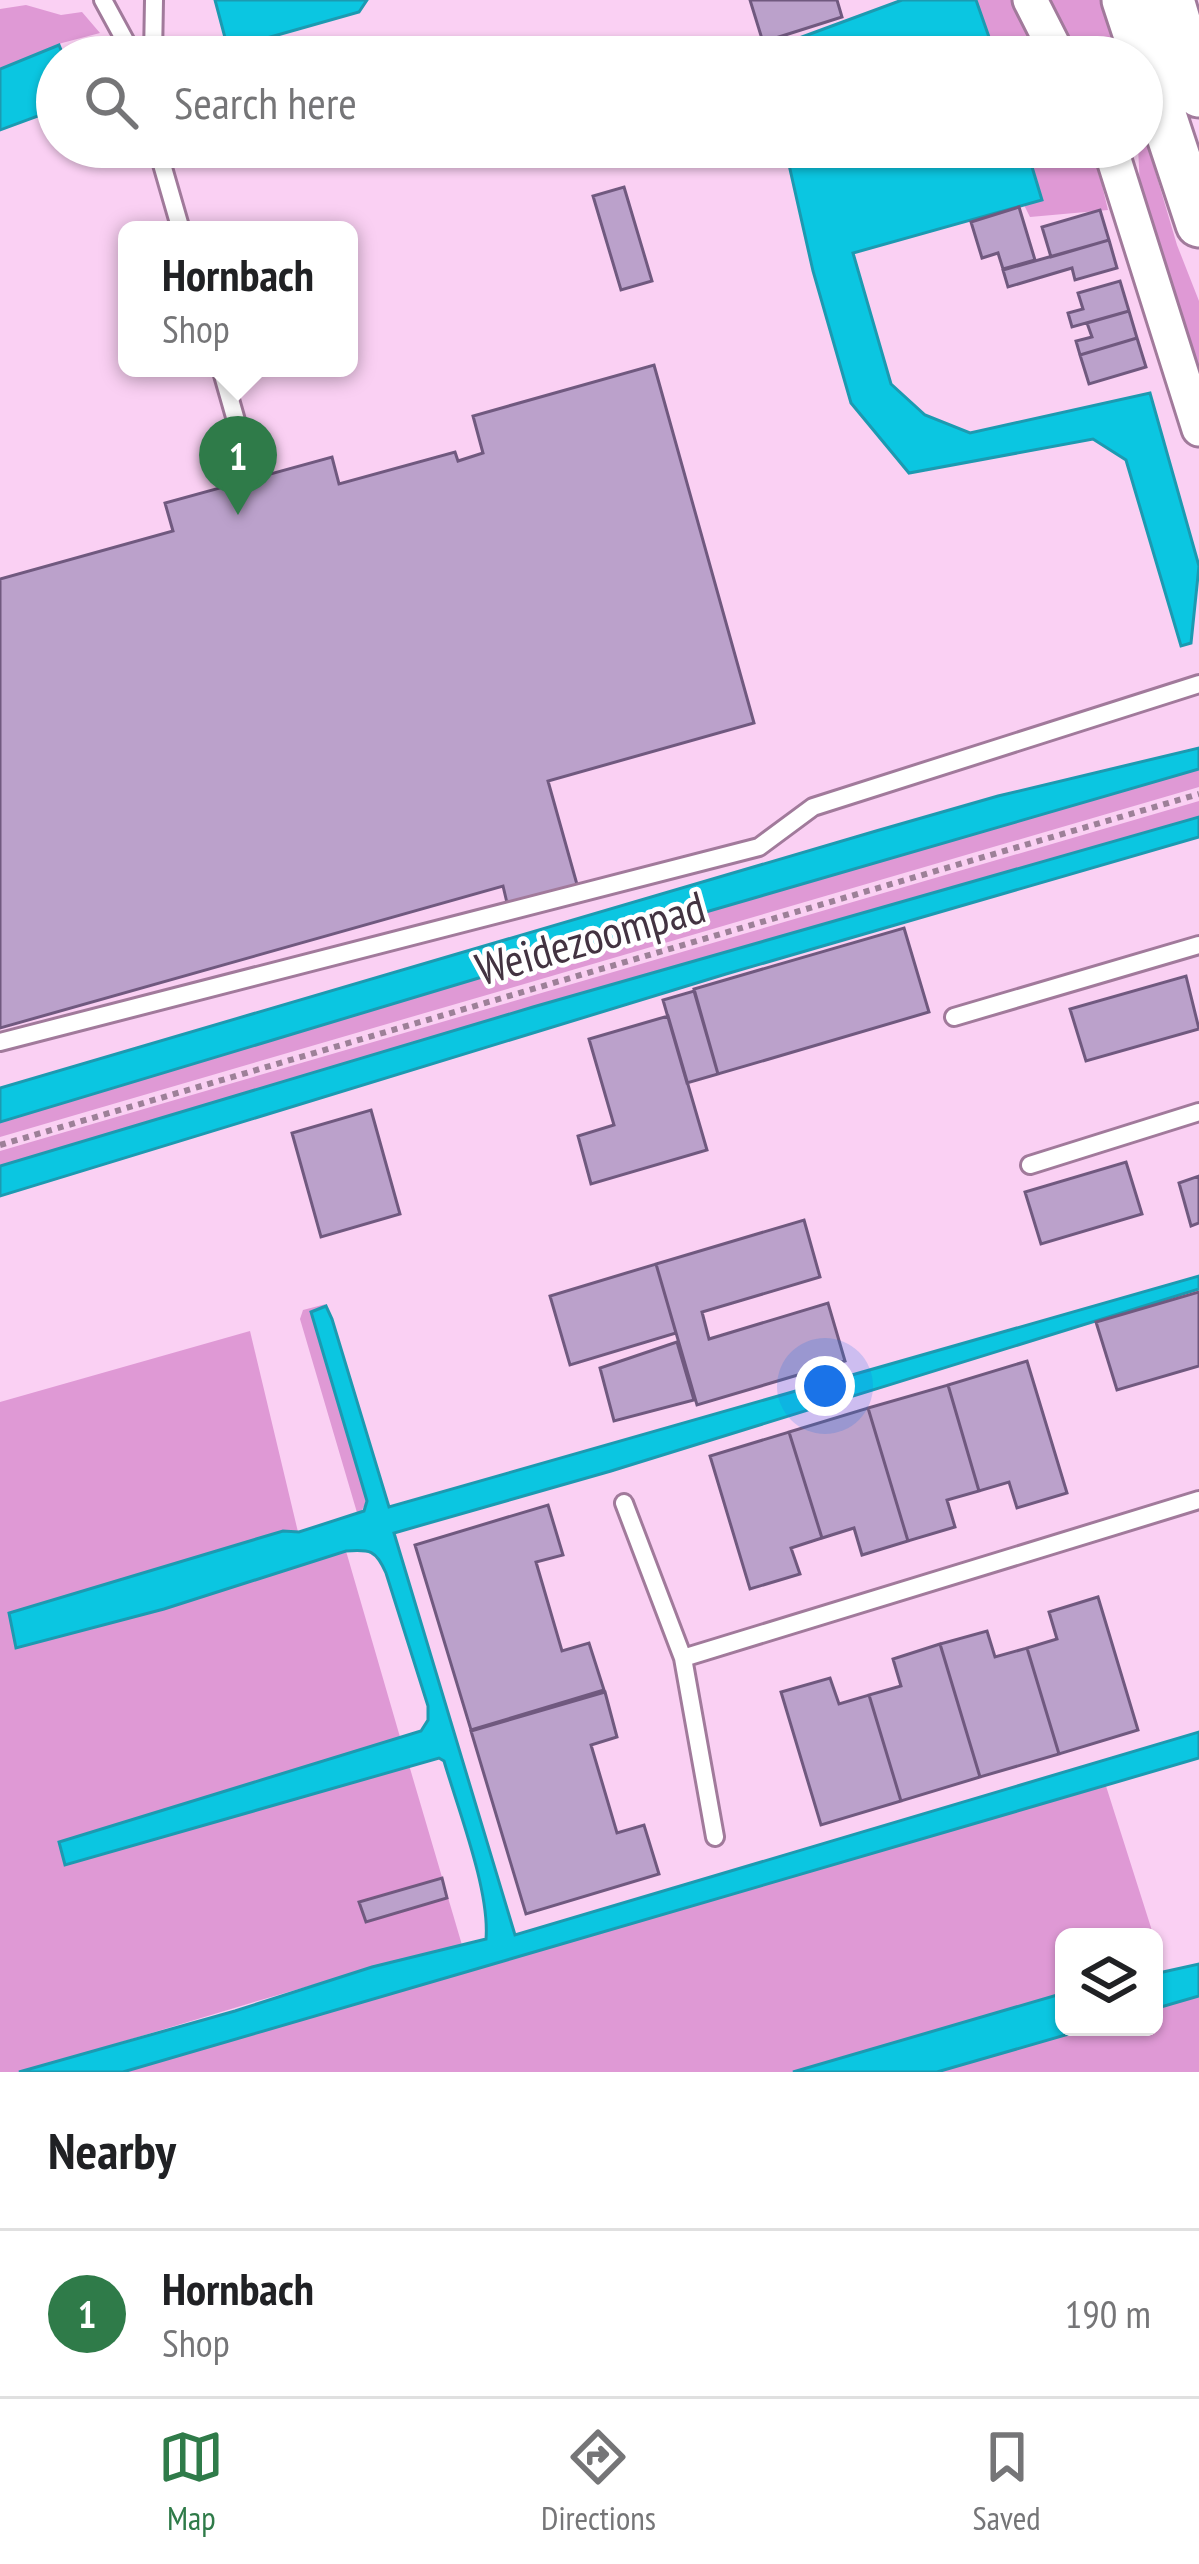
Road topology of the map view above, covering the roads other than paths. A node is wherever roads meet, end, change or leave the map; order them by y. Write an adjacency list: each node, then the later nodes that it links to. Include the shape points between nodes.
1 (103, 0): 5 (lane)
2 (154, 0): 6 (lane)
3 (1030, 0): 7 (street)
4 (1171, 0): 8 (main road)
5 (123, 36)
6 (153, 36)
7 (1048, 36)
8 (1199, 94)
9 (1163, 119): 13 (main road)
10 (163, 168): 12 (lane)
11 (1117, 168): 15 (street)
12 (178, 221)
13 (1199, 224)
14 (223, 377): 16 (lane)
15 (1199, 429)
16 (238, 431)
17 (1199, 684): 20 (lane, via 813,807 759,847)
18 (1199, 946): 19 (lane)
19 (954, 1017)
20 (0, 1042)
21 (1199, 1112): 22 (lane)
22 (1030, 1165)
23 (1199, 1500): 25 (lane)
24 (624, 1503): 25 (lane)
25 (683, 1658): 26 (lane)
26 (716, 1838)

